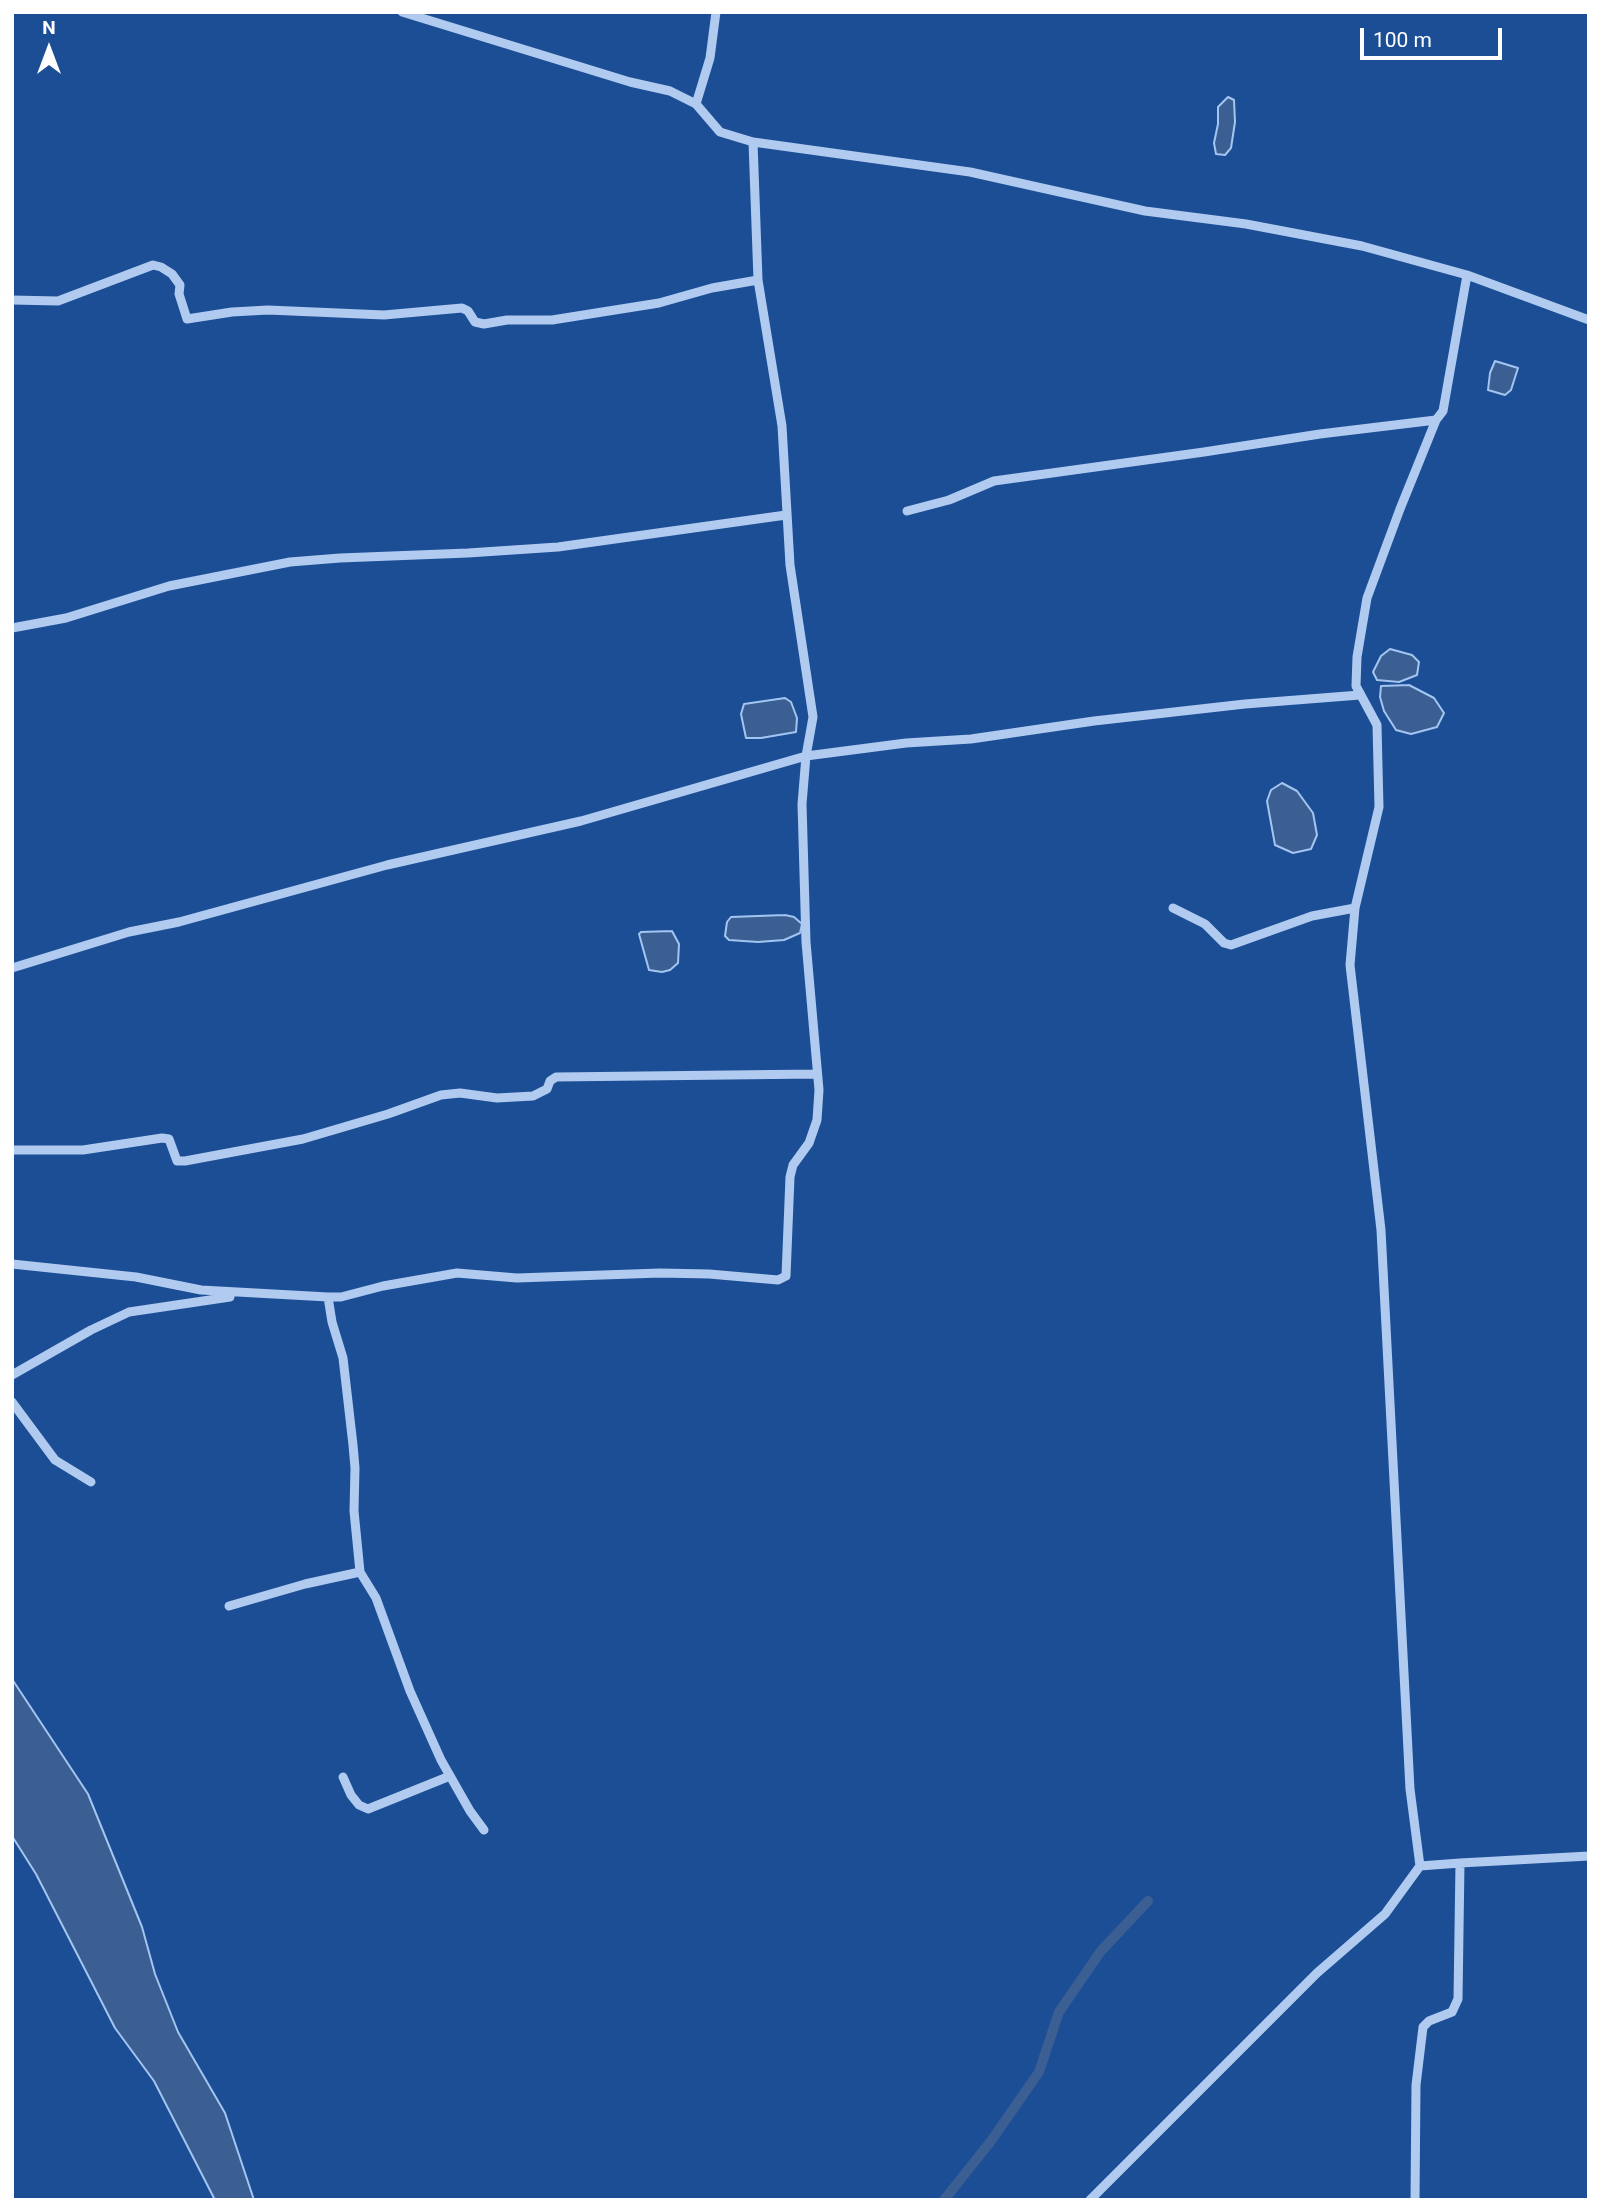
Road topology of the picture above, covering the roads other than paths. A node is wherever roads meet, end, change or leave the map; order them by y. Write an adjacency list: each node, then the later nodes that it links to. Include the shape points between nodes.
1 (402, 12): 3 (street, via 670,91)
2 (716, 12): 3 (street, via 710,58)
3 (696, 104): 4 (street, via 720,132)
4 (753, 142): 5 (street, via 970,172 1145,211 1362,246); 6 (street)
5 (1467, 275): 8 (street); 9 (street, via 1443,411)
6 (758, 280): 7 (street, via 659,303 565,318 484,324 462,309 384,315 268,310 187,319 180,285 172,274 153,265 58,301); 11 (street, via 782,426)
7 (12, 300)
8 (1589, 320)
9 (1436, 420): 10 (street, via 994,481); 13 (street, via 1367,598 1357,657)
10 (907, 511)
11 (786, 515): 12 (street, via 512,551 290,562 148,591 66,618); 14 (street, via 813,717)
12 (12, 628)
13 (1360, 695): 14 (street, via 1245,704); 16 (street, via 1377,725 1379,807)
14 (806, 756): 17 (street, via 581,821 387,865 129,932); 18 (street, via 802,804 806,942)
15 (1173, 908): 16 (street, via 1205,924 1231,945 1312,916)
16 (1355, 908): 33 (street, via 1350,965 1381,1230 1408,1762)
17 (12, 968)
18 (816, 1074): 19 (street, via 556,1077 547,1089 533,1096 441,1095 303,1139 185,1161 177,1161 169,1139 162,1138 83,1150); 22 (street, via 817,1120 790,1177 788,1268 786,1276 778,1280 709,1274 517,1278 457,1273)
19 (12, 1150)
20 (12, 1264): 21 (street)
21 (246, 1294): 22 (street); 23 (street, via 129,1312)
22 (328, 1297): 26 (street, via 343,1358 352,1432)
23 (12, 1375)
24 (12, 1402): 25 (street, via 55,1460)
25 (91, 1482)
26 (360, 1572): 27 (street); 28 (street, via 376,1598 410,1691)
27 (229, 1606)
28 (450, 1776): 29 (street, via 368,1809 351,1795); 30 (street)
29 (343, 1777)
30 (484, 1830)
31 (1589, 1856): 32 (street)
32 (1461, 1863): 33 (street); 35 (street, via 1458,1999 1452,2012 1423,2027 1416,2085)
33 (1420, 1866): 34 (street, via 1385,1914 1317,1973)
34 (1090, 2200)
35 (1415, 2200)

